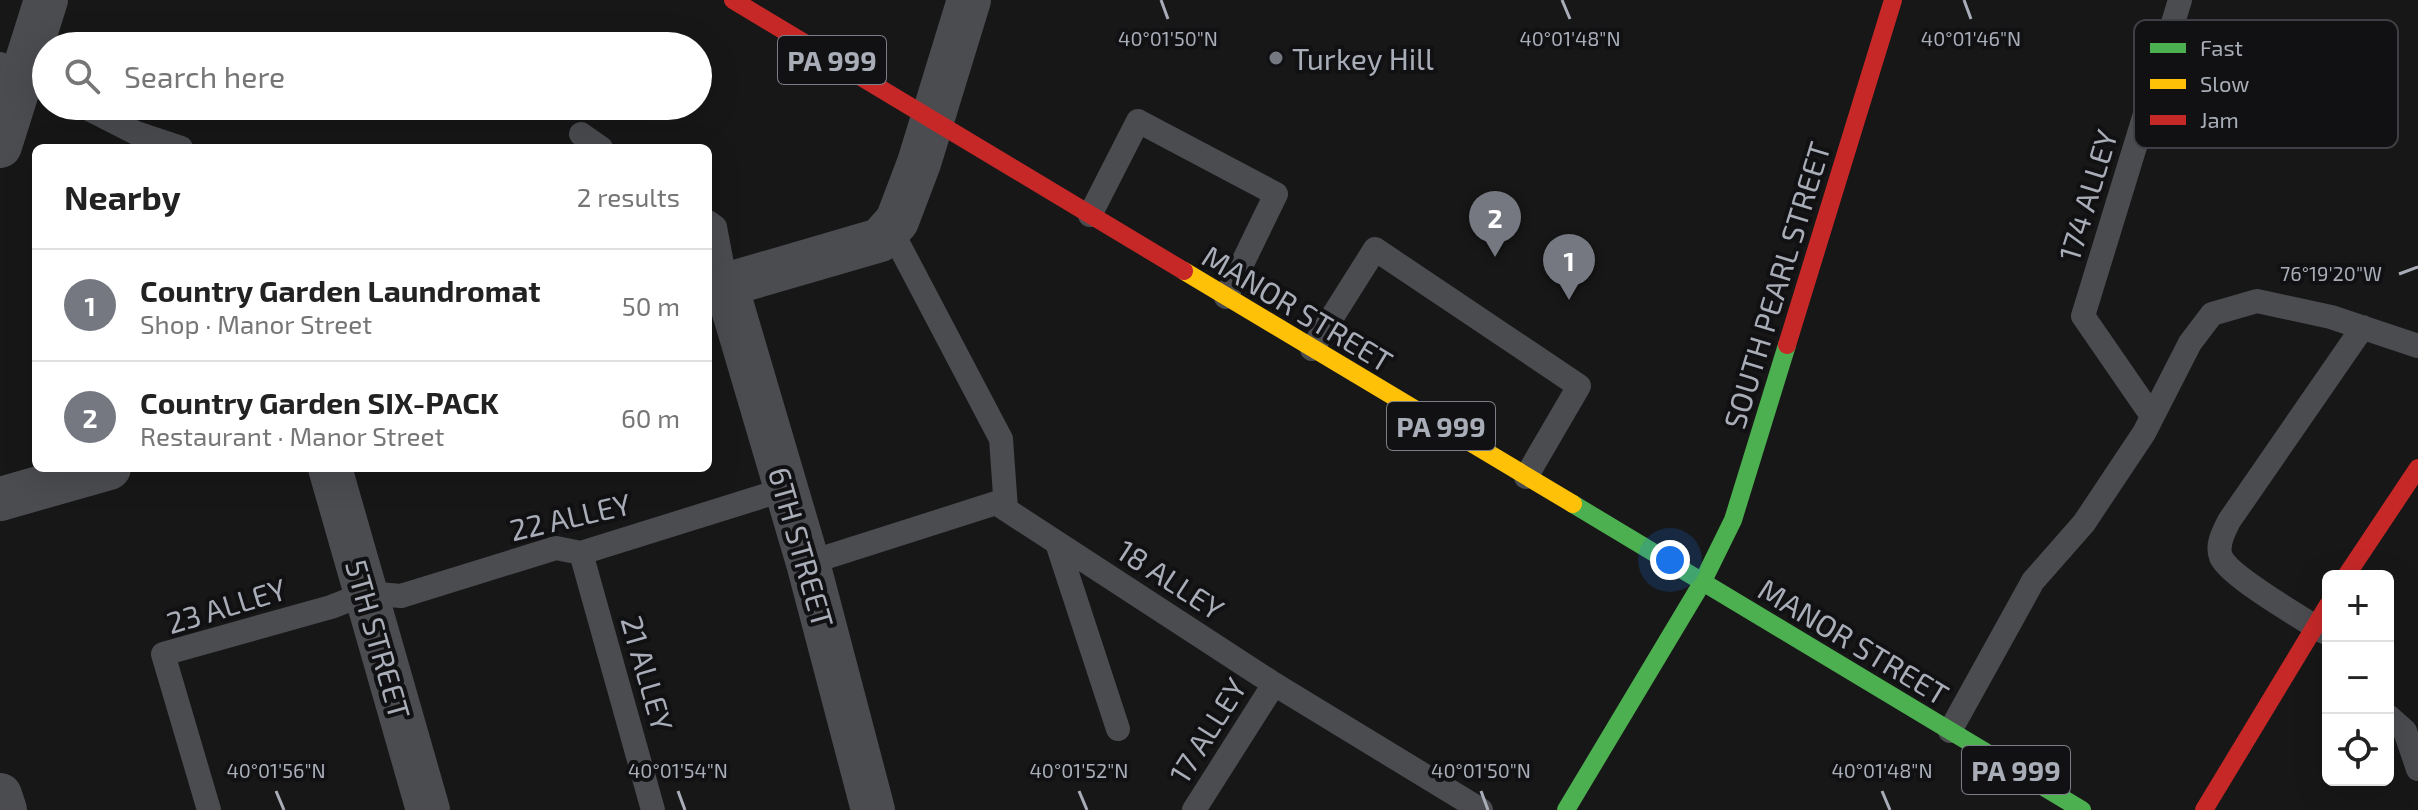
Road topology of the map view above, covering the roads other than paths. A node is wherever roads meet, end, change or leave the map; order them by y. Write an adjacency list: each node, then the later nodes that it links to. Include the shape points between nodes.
1 (46, 0): 7 (street)
2 (733, 0): 11 (main road, MANOR STREET / PA 999)
3 (969, 0): 11 (street)
4 (1893, 0): 37 (main road, SOUTH PEARL STREET, via 1733,520)
5 (2180, 0): 6 (lane, 174 ALLEY)
6 (2174, 20)
7 (36, 32)
8 (32, 46): 9 (street)
9 (23, 75): 13 (street)
10 (110, 120): 12 (lane)
11 (932, 121): 15 (main road, MANOR STREET / PA 999); 17 (street, via 914,178)
12 (169, 144)
13 (0, 146)
14 (2135, 148): 23 (lane, 174 ALLEY, via 2083,316)
15 (1090, 215): 19 (main road, MANOR STREET / PA 999); 19 (lane, via 1138,121 1276,194)
16 (712, 225): 18 (lane)
17 (890, 228): 18 (street, via 880,240); 31 (lane, via 1001,439)
18 (717, 288): 28 (street, 6TH STREET)
19 (1226, 297): 22 (main road, MANOR STREET / PA 999)
20 (2363, 327): 21 (lane); 23 (lane, via 2257,301 2212,314 2190,343); 39 (lane, via 2220,541 2221,557 2236,574)
21 (2418, 346)
22 (1312, 349): 27 (main road, MANOR STREET / PA 999); 27 (lane, via 1375,249 1579,386)
23 (2152, 416): 43 (lane, via 2084,523 2033,581)
24 (2418, 468): 29 (main road)
25 (95, 472): 30 (street)
26 (331, 472): 38 (street, 5TH STREET)
27 (1526, 477): 37 (main road, MANOR STREET / PA 999)
28 (786, 489): 34 (lane, 22 ALLEY); 35 (street, 6TH STREET)
29 (2397, 495): 32 (lane); 36 (main road)
30 (0, 499)
31 (1006, 509): 33 (lane, 18 ALLEY); 35 (lane, via 996,503)
32 (2418, 512)
33 (1057, 543): 40 (lane, 18 ALLEY); 42 (lane)
34 (581, 553): 38 (lane, 22 ALLEY, via 556,548 401,596); 49 (lane, 21 ALLEY)
35 (808, 563): 50 (street, 6TH STREET)
36 (2350, 570)
37 (1702, 583): 43 (main road, MANOR STREET / PA 999); 53 (main road, SOUTH PEARL STREET)
38 (367, 593): 47 (lane, 23 ALLEY, via 163,654); 48 (street, 5TH STREET)
39 (2322, 631): 55 (main road)
40 (1274, 684): 51 (lane, 17 ALLEY); 52 (lane, 18 ALLEY)
41 (2394, 721): 44 (lane, via 2405,731)
42 (1118, 729)
43 (1950, 731): 54 (main road, MANOR STREET / PA 999)
44 (2418, 769)
45 (0, 795): 46 (street)
46 (5, 810)
47 (209, 810)
48 (428, 810)
49 (653, 810)
50 (873, 810)
51 (1194, 810)
52 (1481, 810)
53 (1566, 810)
54 (2082, 810)
55 (2204, 810)

